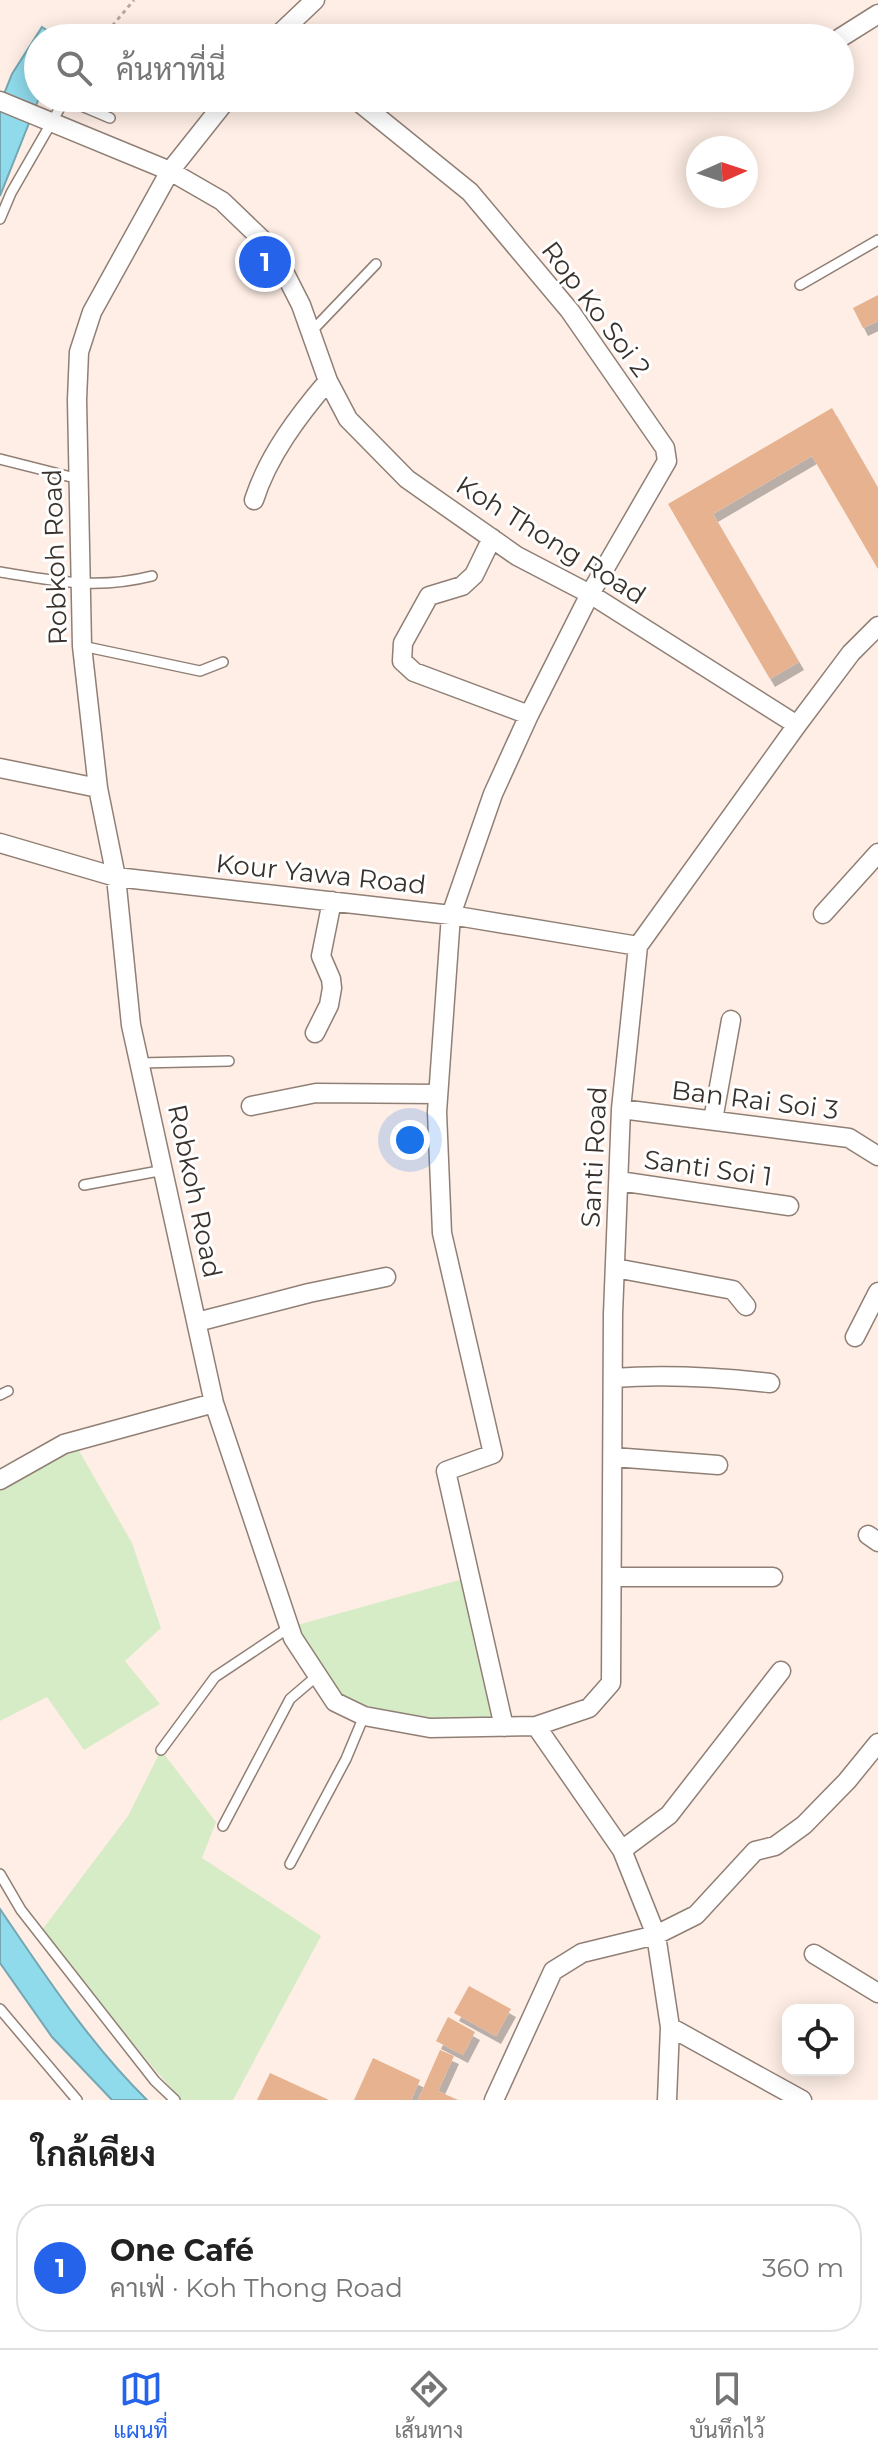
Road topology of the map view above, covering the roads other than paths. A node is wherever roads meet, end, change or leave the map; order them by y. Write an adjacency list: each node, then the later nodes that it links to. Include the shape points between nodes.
1 (315, 0): 3 (street)
2 (878, 14): 4 (street)
3 (290, 24)
4 (854, 29)
5 (0, 101): 6 (street, Koh Thong Road)
6 (24, 111)
7 (26, 112): 13 (street, Koh Thong Road)
8 (54, 112): 13 (lane)
9 (96, 112): 12 (lane)
10 (217, 112): 14 (street, Robkoh Road)
11 (371, 112): 28 (street, Rop Ko Soi 2, via 470,192 570,311 665,448 667,461)
12 (110, 118)
13 (47, 121): 14 (street, Koh Thong Road); 15 (lane)
14 (170, 171): 19 (street, Koh Thong Road, via 222,201 273,250); 22 (street, Robkoh Road, via 92,312 79,352)
15 (0, 219)
16 (878, 240): 18 (lane)
17 (376, 264): 19 (lane)
18 (800, 285)
19 (310, 333): 20 (street, Koh Thong Road)
20 (328, 381): 23 (street, via 275,453); 24 (street, Koh Thong Road, via 348,419 407,479)
21 (0, 459): 22 (lane)
22 (79, 479): 27 (street, Robkoh Road)
23 (254, 500)
24 (492, 538): 28 (street, Koh Thong Road); 32 (street, via 474,575 462,586 429,596 403,643 402,661 414,672)
25 (0, 572): 27 (lane)
26 (152, 576): 27 (lane)
27 (81, 585): 30 (street, Robkoh Road)
28 (590, 594): 32 (street, Rop Ko Soi 2); 33 (street, Koh Thong Road)
29 (878, 626): 33 (street, Santi Road)
30 (82, 646): 31 (lane, via 200,671); 35 (street, Robkoh Road)
31 (223, 662)
32 (529, 715): 41 (street, Rop Ko Soi 2, via 493,794)
33 (797, 725): 42 (street, Santi Road)
34 (0, 768): 35 (street)
35 (98, 788): 38 (street, Robkoh Road)
36 (0, 843): 38 (street, Kour Yawa Road)
37 (878, 853): 40 (street)
38 (116, 877): 39 (street, Kour Yawa Road); 46 (street, Robkoh Road, via 131,1025)
39 (332, 901): 41 (street, Kour Yawa Road); 44 (street, via 321,956 332,988)
40 (823, 914)
41 (451, 915): 42 (street, Kour Yawa Road); 47 (street, Rop Ko Soi 2)
42 (638, 946): 49 (street, Santi Road)
43 (731, 1020): 50 (street)
44 (315, 1033)
45 (229, 1061): 46 (lane)
46 (140, 1063): 52 (street, Robkoh Road)
47 (438, 1094): 48 (street, via 316,1093); 75 (street, Rop Ko Soi 2, via 442,1233 493,1454 446,1471)
48 (251, 1106)
49 (621, 1109): 50 (street, Ban Rai Soi 3); 53 (street, Santi Road)
50 (713, 1120): 51 (street, Ban Rai Soi 3, via 849,1138)
51 (878, 1156)
52 (164, 1170): 54 (lane); 60 (street, Robkoh Road)
53 (619, 1181): 55 (street, Santi Soi 1); 56 (street, Santi Road)
54 (84, 1185)
55 (789, 1206)
56 (615, 1268): 59 (street, via 733,1290); 62 (street, Santi Road)
57 (386, 1277): 60 (street)
58 (878, 1292): 61 (street)
59 (746, 1306)
60 (197, 1322): 64 (street, Robkoh Road)
61 (855, 1337)
62 (613, 1378): 63 (street, via 652,1375); 65 (street, Santi Road)
63 (770, 1383)
64 (214, 1403): 67 (street, via 64,1444); 70 (street, Robkoh Road)
65 (613, 1457): 66 (street); 68 (street, Santi Road)
66 (718, 1465)
67 (0, 1480)
68 (613, 1577): 69 (street); 74 (street, Santi Road, via 611,1683 589,1708)
69 (773, 1577)
70 (290, 1627): 72 (street, Robkoh Road); 77 (lane, via 215,1677)
71 (781, 1671): 79 (street, via 669,1815)
72 (318, 1675): 73 (street, Robkoh Road, via 335,1702); 78 (lane, via 290,1699)
73 (364, 1716): 75 (street, Robkoh Road, via 430,1728); 80 (lane)
74 (536, 1726): 75 (street, Robkoh Road); 79 (street)
75 (504, 1727)
76 (878, 1743): 82 (street, via 804,1825 775,1846 755,1851 696,1915)
77 (161, 1750)
78 (223, 1826)
79 (622, 1850): 82 (street)
80 (290, 1864)
81 (0, 1874): 88 (lane, via 30,1922)
82 (656, 1935): 86 (street); 89 (street, via 582,1953 553,1971)
83 (814, 1954): 84 (street)
84 (878, 1993)
85 (0, 2009): 87 (lane)
86 (670, 2027): 90 (street); 91 (street)
87 (77, 2100)
88 (175, 2100)
89 (494, 2100)
90 (667, 2100)
91 (802, 2100)

